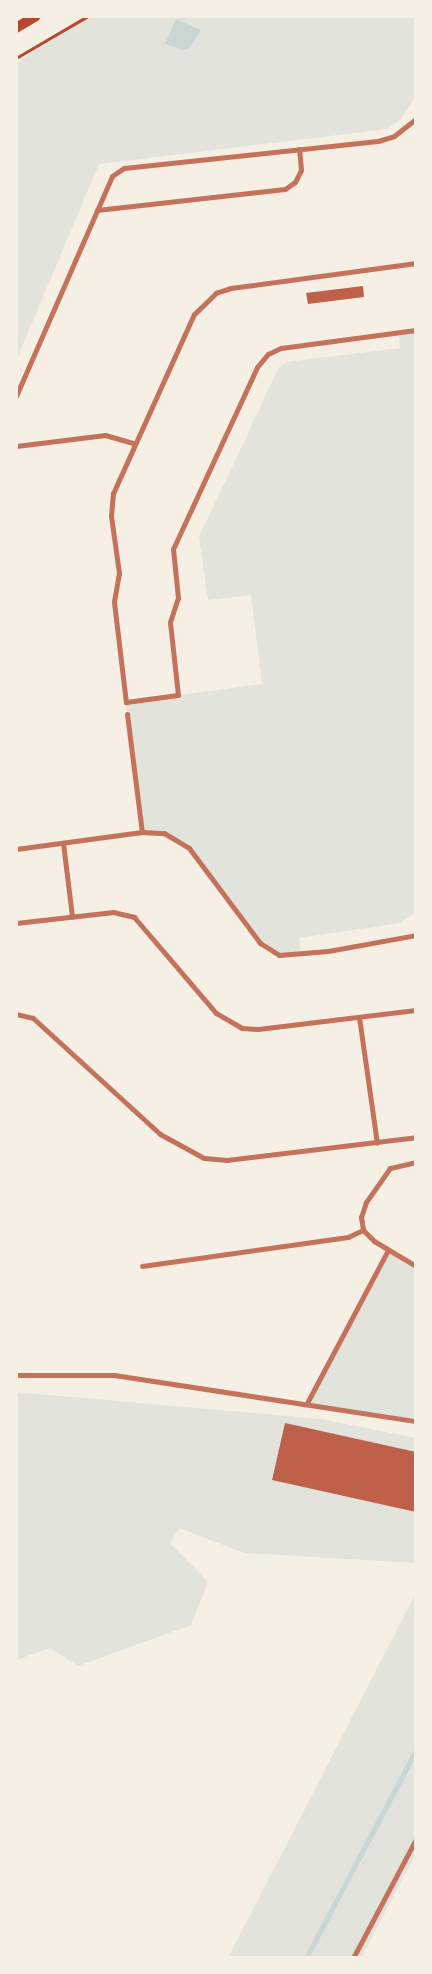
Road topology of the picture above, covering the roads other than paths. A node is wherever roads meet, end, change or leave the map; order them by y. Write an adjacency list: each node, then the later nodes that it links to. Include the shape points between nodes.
1 (36, 16): 2 (main road)
2 (16, 28)
3 (416, 119): 4 (street, via 394,136 378,142)
4 (299, 149): 5 (street, via 124,168 112,176); 5 (street, via 301,170 295,182 285,189)
5 (97, 210): 8 (street)
6 (416, 263): 9 (street, via 251,284 216,293 194,314)
7 (415, 330): 9 (street, via 281,348 268,354 258,367 176,541 173,557 178,598 170,622 178,696 126,702 114,602 119,573 111,508 115,484)
8 (16, 396)
9 (134, 443): 10 (street, via 105,435)
10 (16, 446)
11 (127, 714): 12 (street)
12 (142, 832): 13 (street); 17 (street, via 164,833 189,848 268,950 291,956)
13 (63, 843): 14 (street); 15 (street)
14 (16, 849)
15 (72, 916): 16 (street); 20 (street, via 113,912 134,916 216,1013 242,1028)
16 (16, 923)
17 (416, 935)
18 (416, 1010): 20 (street)
19 (16, 1014): 22 (street, via 33,1018 160,1134 204,1158 227,1160)
20 (359, 1018): 22 (street)
21 (416, 1137): 22 (street)
22 (377, 1143)
23 (416, 1162): 24 (street, via 390,1168 380,1179 361,1217)
24 (363, 1230): 25 (street); 26 (street, via 348,1237)
25 (388, 1250): 27 (street); 29 (street)
26 (142, 1266)
27 (416, 1266)
28 (16, 1375): 29 (street, via 114,1375)
29 (307, 1403): 30 (street)
30 (416, 1421)
31 (416, 1839): 32 (street)
32 (353, 1958)

